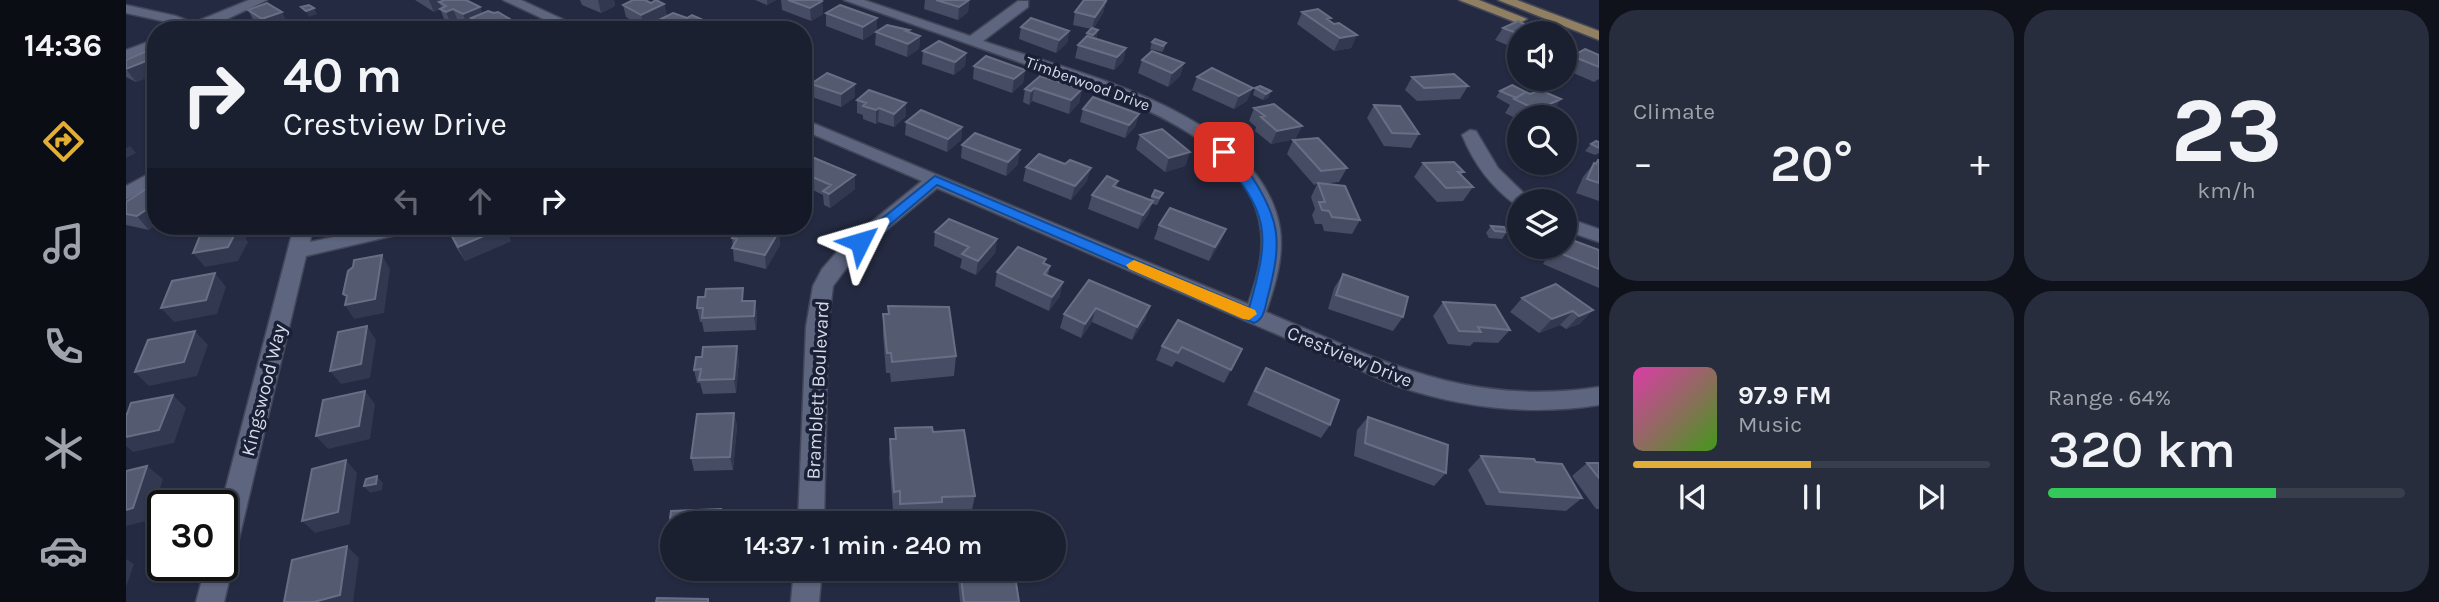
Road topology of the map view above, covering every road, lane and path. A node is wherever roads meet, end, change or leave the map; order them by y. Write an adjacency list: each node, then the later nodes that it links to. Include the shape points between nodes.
1 (260, 0): 9 (street)
2 (510, 0): 10 (street)
3 (851, 0): 14 (street, Timberwood Drive)
4 (1466, 0): 11 (main road)
5 (1505, 0): 12 (main road)
6 (1023, 4): 14 (street)
7 (126, 9): 8 (street)
8 (176, 21)
9 (211, 21)
10 (558, 21)
11 (1523, 21)
12 (1599, 36)
13 (1577, 41): 16 (main road)
14 (972, 42): 29 (street, Timberwood Drive, via 1146,102 1224,152 1260,199 1271,233 1269,264)
15 (147, 47): 17 (street)
16 (1599, 49)
17 (126, 55)
18 (812, 128): 20 (street, Crestview Drive)
19 (1471, 135): 22 (street, via 1489,171)
20 (935, 180): 29 (street, Crestview Drive); 32 (street, Bramblett Boulevard, via 842,257 828,276 817,327)
21 (147, 181): 23 (street)
22 (1507, 189)
23 (126, 194)
24 (1577, 228): 27 (street)
25 (302, 235): 28 (street, Kingswood Way)
26 (374, 235): 28 (street)
27 (1599, 236)
28 (298, 251): 31 (street, Kingswood Way)
29 (1254, 317): 30 (street, Crestview Drive, via 1405,380 1448,393 1534,403)
30 (1599, 396)
31 (238, 491)
32 (811, 511)
33 (216, 581): 35 (street)
34 (806, 581): 36 (street)
35 (210, 602)
36 (805, 602)

